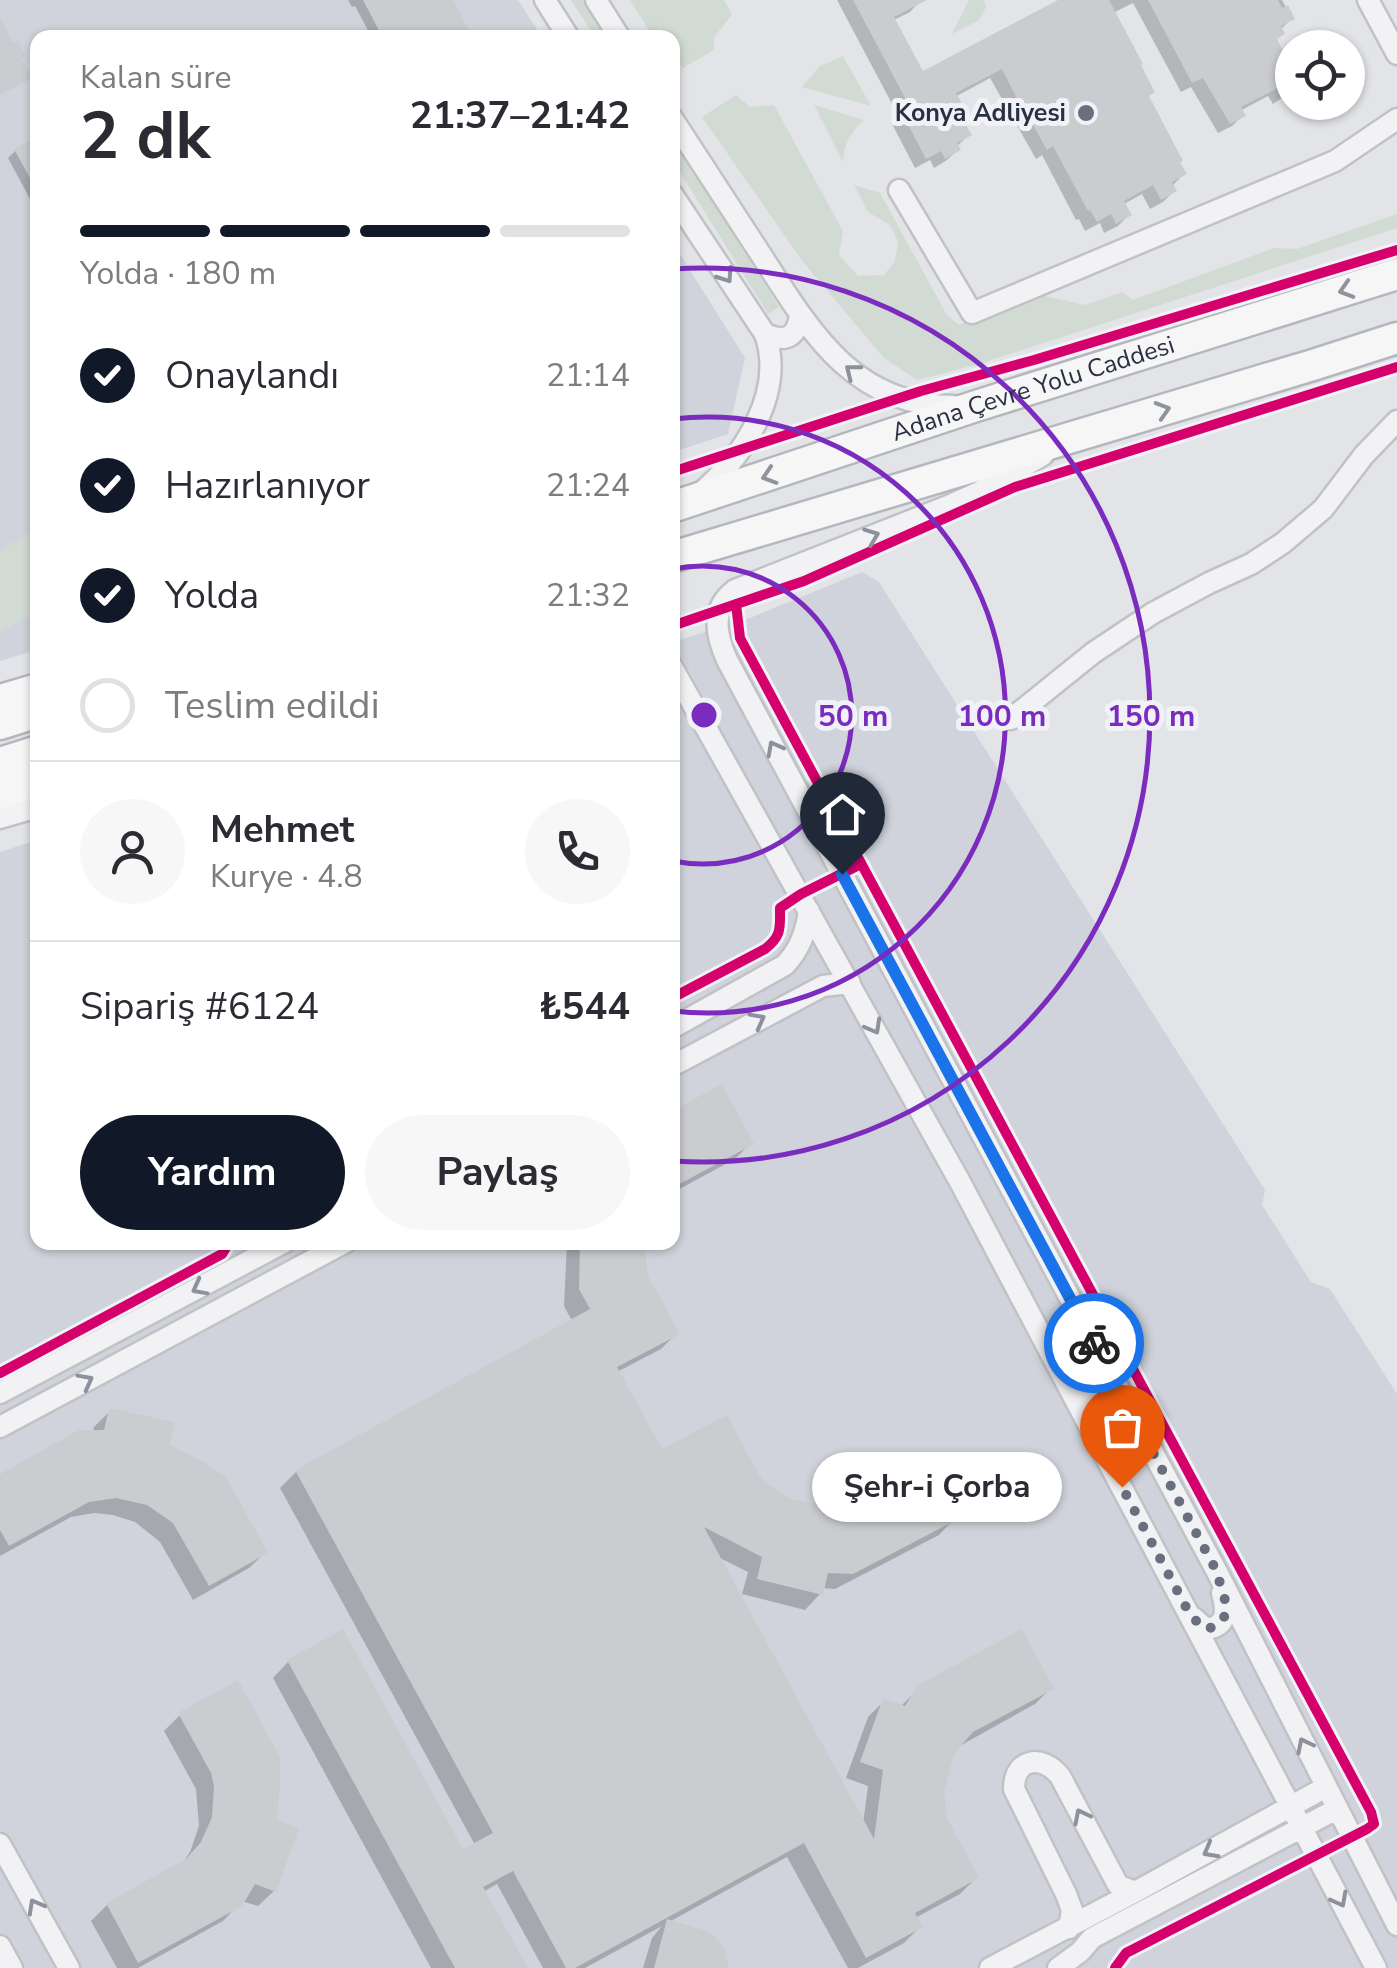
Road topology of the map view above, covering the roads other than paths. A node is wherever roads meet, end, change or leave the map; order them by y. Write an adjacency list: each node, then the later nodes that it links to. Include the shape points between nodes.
1 (545, 0): 4 (street)
2 (596, 0): 5 (street)
3 (1368, 0): 6 (street)
4 (564, 30)
5 (615, 30)
6 (1397, 54)
7 (1397, 119): 9 (street, via 1335,161 972,313)
8 (680, 130): 12 (street)
9 (899, 190)
10 (680, 206): 13 (street, one-way to 13)
11 (1397, 274): 15 (highway, Adana Çevre Yolu Caddesi, one-way to 15)
12 (800, 315): 13 (street, via 792,335); 15 (street, one-way to 12, via 928,406 879,390 838,361)
13 (765, 334): 18 (street, via 770,371 750,434 715,479)
14 (1397, 338): 17 (highway, one-way to 14)
15 (976, 406): 18 (highway, Adana Çevre Yolu Caddesi, one-way to 18)
16 (1397, 421): 24 (street, via 1323,509 1283,542 1093,653)
17 (1070, 438): 19 (highway); 39 (street, one-way to 17, via 727,660 717,626 720,606 735,590 964,498)
18 (681, 504)
19 (680, 555)
20 (680, 681): 32 (street)
21 (30, 691): 22 (highway)
22 (0, 700)
23 (30, 715): 25 (highway)
24 (1011, 719)
25 (0, 724)
26 (30, 754): 27 (highway)
27 (0, 763)
28 (30, 784): 29 (highway)
29 (0, 793)
30 (30, 809): 31 (street)
31 (0, 818)
32 (809, 911): 33 (street); 34 (street, via 806,932 785,965)
33 (850, 983): 35 (street, one-way to 33, via 823,986); 41 (street, one-way to 41)
34 (680, 1024)
35 (680, 1062)
36 (270, 1250): 38 (street, one-way to 38)
37 (331, 1250): 40 (street, one-way to 37)
38 (0, 1394)
39 (1130, 1409): 41 (street, via 1113,1389 1094,1386 1087,1400); 42 (street)
40 (0, 1426)
41 (1090, 1427): 43 (street)
42 (1216, 1570): 43 (street, via 1226,1608 1222,1624 1206,1629); 44 (street, one-way to 42)
43 (1187, 1609): 45 (street)
44 (1326, 1788): 45 (street); 46 (street)
45 (1290, 1807): 47 (street); 49 (street, one-way to 49)
46 (1337, 1809): 47 (street); 50 (street)
47 (1301, 1828): 56 (street, via 1092,1938); 57 (street, one-way to 57)
48 (0, 1844): 54 (street, one-way to 48)
49 (1135, 1892): 51 (street); 51 (street, one-way to 51, via 1118,1886 1052,1766 1034,1761 1021,1768 1014,1777 1017,1800 1066,1894)
50 (1397, 1925)
51 (1069, 1928): 55 (street)
52 (0, 1946): 53 (street)
53 (12, 1968)
54 (68, 1968)
55 (990, 1968)
56 (1058, 1968)
57 (1376, 1968)

